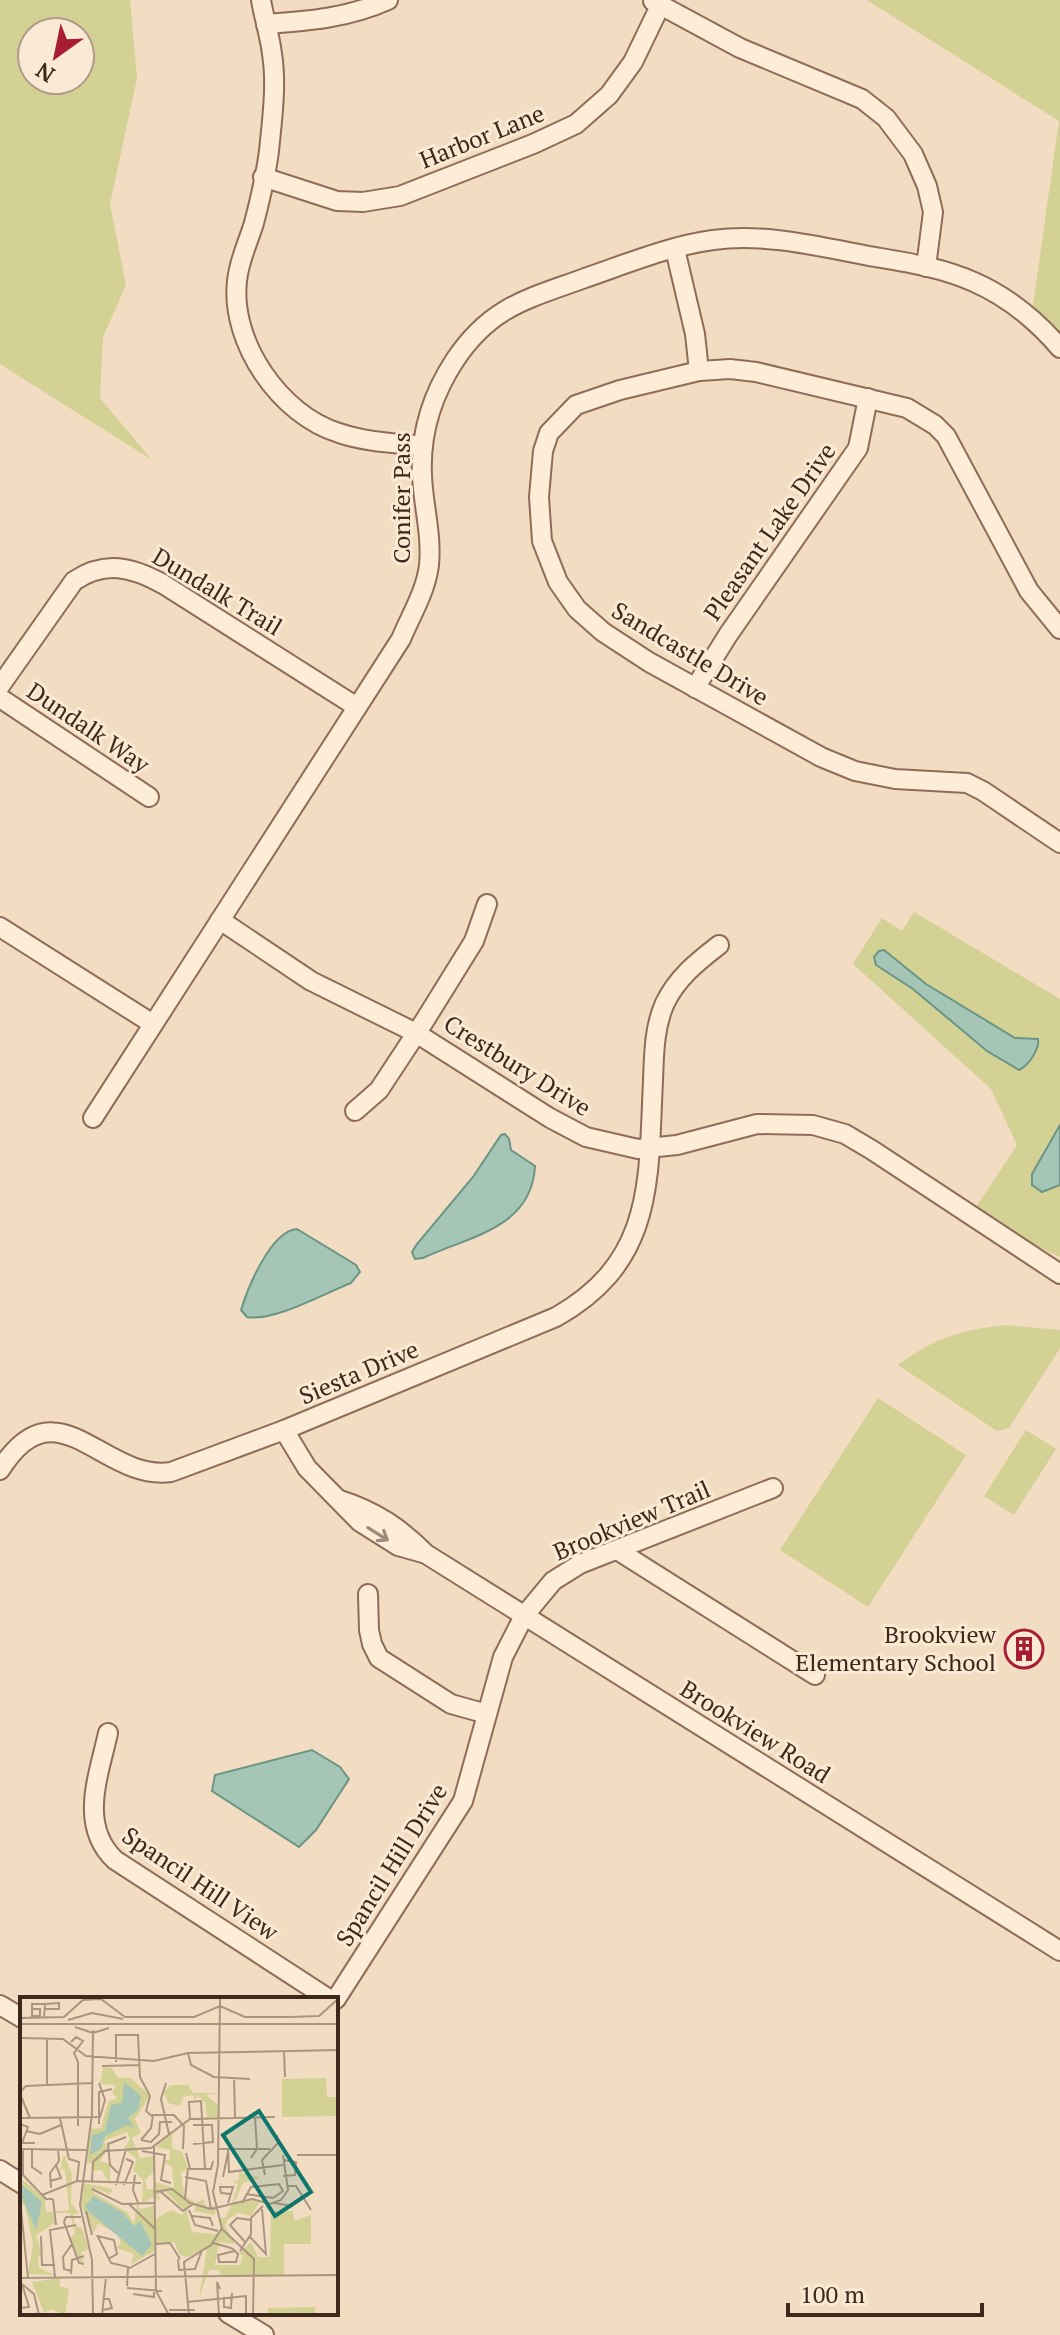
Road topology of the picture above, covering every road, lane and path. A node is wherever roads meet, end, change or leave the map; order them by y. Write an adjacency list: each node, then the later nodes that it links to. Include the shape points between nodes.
1 (261, 0): 4 (street)
2 (388, 0): 4 (street, via 354,14)
3 (655, 3): 5 (street, Harbor Lane, via 633,62 609,95 576,124 533,144 400,196 363,202 337,201); 7 (street, via 740,48 862,99 886,118 913,154 927,186 933,212)
4 (266, 24): 5 (street, via 274,92)
5 (263, 177): 11 (street, via 236,284 248,344 268,381 299,412 337,433)
6 (675, 249): 7 (street, Conifer Pass, via 714,240 775,239); 9 (street); 11 (street, Conifer Pass, via 513,304 477,332 435,396)
7 (926, 267): 8 (street, Conifer Pass, via 994,292)
8 (1060, 348)
9 (699, 371): 10 (street, Sandcastle Drive, via 756,372); 14 (street, Sandcastle Drive, via 576,405 549,433 539,497 542,541 558,582 577,609 603,632)
10 (868, 398): 12 (street, Sandcastle Drive, via 907,408 946,436 1029,591); 14 (street, Pleasant Lake Drive, via 858,448)
11 (423, 446): 16 (street, Conifer Pass, via 429,566 401,639)
12 (1060, 629)
13 (0, 686): 16 (street, Dundalk Trail, via 74,581 87,572 118,566 163,584)
14 (695, 688): 18 (street, Sandcastle Drive, via 791,743 855,771 967,783)
15 (0, 698): 17 (street, Dundalk Way)
16 (357, 707): 20 (street, Conifer Pass)
17 (149, 797)
18 (1060, 843)
19 (487, 904): 24 (street, via 468,952)
20 (220, 920): 23 (street, Conifer Pass); 24 (street, Crestbury Drive, via 311,981)
21 (0, 927): 23 (street)
22 (719, 945): 27 (street, Siesta Drive, via 678,982 664,1005 655,1037)
23 (153, 1024): 26 (street, Conifer Pass)
24 (416, 1033): 25 (street, via 379,1090); 27 (street, Crestbury Drive, via 569,1129 601,1143)
25 (355, 1111)
26 (93, 1118)
27 (650, 1148): 28 (street, Crestbury Drive, via 757,1124 813,1125 845,1134); 29 (street, Siesta Drive, via 641,1215 626,1253 582,1302)
28 (1060, 1274)
29 (284, 1430): 30 (street, Siesta Drive, via 159,1474 134,1470 56,1430 21,1443); 34 (street, Brookview Road, via 307,1468 360,1522 398,1546 426,1554)
30 (0, 1470)
31 (773, 1488): 32 (street, Brookview Trail)
32 (617, 1550): 34 (street, Brookview Trail, via 565,1572); 35 (street)
33 (368, 1594): 36 (street, via 369,1630 379,1658 451,1704)
34 (524, 1616): 36 (street, Spancil Hill Drive, via 503,1657); 38 (street, Brookview Road)
35 (815, 1675)
36 (487, 1714): 40 (street, Spancil Hill Drive, via 463,1801)
37 (108, 1733): 39 (street, Spancil Hill View, via 93,1822 106,1852)
38 (1060, 1951)
39 (326, 1997)
40 (337, 1997)
41 (0, 2005): 42 (street)
42 (20, 2017)
43 (0, 2170): 44 (street)
44 (20, 2183)
45 (231, 2315): 46 (street)
46 (264, 2335)

